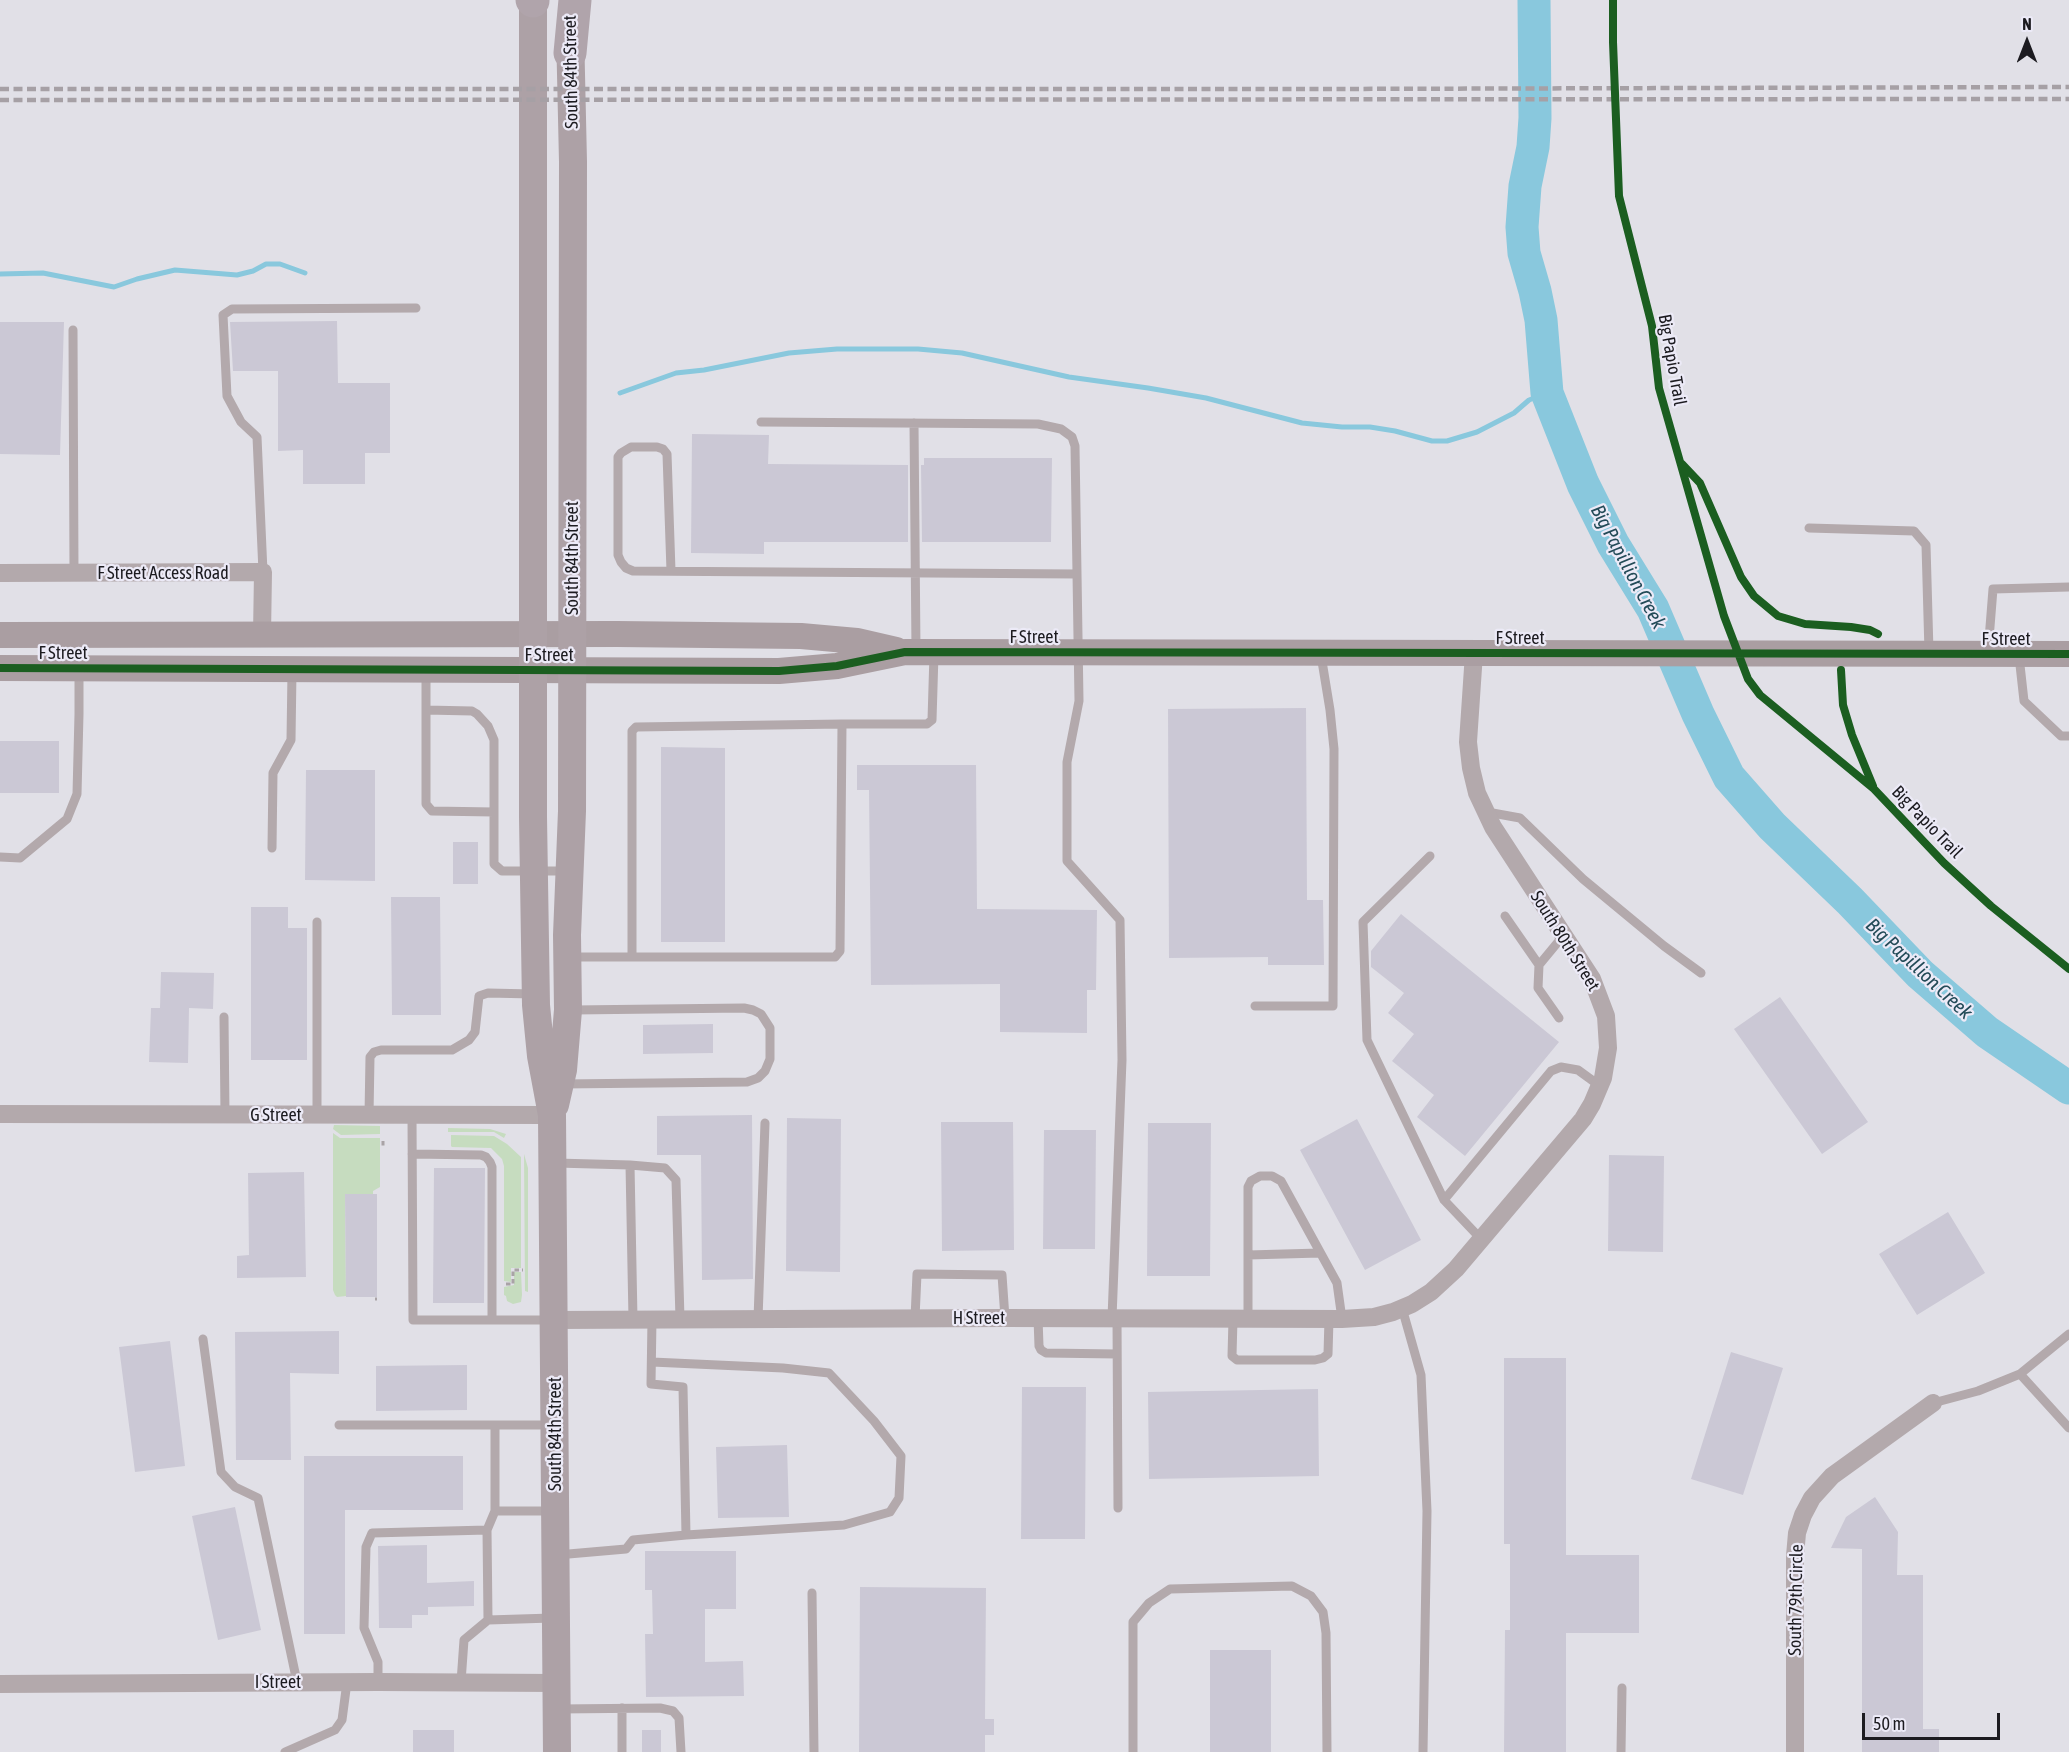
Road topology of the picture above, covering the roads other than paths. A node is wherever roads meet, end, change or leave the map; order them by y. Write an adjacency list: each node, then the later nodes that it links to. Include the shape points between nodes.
1 (532, 0): 17 (main road, South 84th Street)
2 (569, 0): 4 (main road, South 84th Street)
3 (575, 0): 4 (highway)
4 (570, 53): 18 (main road, South 84th Street)
5 (416, 308): 11 (lane, via 232,309 223,315 227,396 241,422 257,437)
6 (73, 330): 14 (lane)
7 (761, 422): 8 (lane)
8 (914, 423): 12 (lane); 15 (lane, via 1038,424 1061,429 1072,437)
9 (1809, 528): 25 (lane, via 1914,531 1926,546)
10 (671, 571): 10 (lane, via 633,571 626,568 618,555 618,457 631,447 657,447 667,454); 12 (lane)
11 (263, 572): 14 (street, F Street Access Road); 20 (street)
12 (914, 572): 15 (lane); 21 (lane)
13 (0, 573): 14 (street, F Street Access Road)
14 (74, 573)
15 (1077, 574): 22 (lane)
16 (2069, 587): 26 (lane, via 1993,590)
17 (533, 634): 18 (street, F Street); 20 (street, F Street); 33 (main road, South 84th Street)
18 (572, 634): 21 (street, F Street, via 801,636); 34 (main road, South 84th Street)
19 (0, 635): 20 (street, F Street)
20 (262, 635)
21 (918, 652): 22 (street, F Street); 34 (street, F Street, via 837,666 779,670); 36 (lane, via 932,720 927,724)
22 (1079, 652): 23 (street, F Street); 77 (lane, via 1079,701 1067,762 1067,861 1120,920 1122,1060)
23 (1320, 653): 24 (street, F Street); 53 (lane, via 1334,750 1333,1006)
24 (1474, 653): 25 (street, F Street); 38 (street, South 80th Street, via 1468,742 1477,793)
25 (1929, 654): 26 (street, F Street)
26 (1988, 654): 27 (street, F Street)
27 (2019, 654): 28 (street, F Street); 37 (lane, via 2024,701 2061,736)
28 (2069, 654)
29 (0, 668): 30 (street, F Street)
30 (78, 668): 31 (street, F Street); 42 (lane, via 77,794 67,819 20,858)
31 (292, 669): 32 (street, F Street); 40 (lane, via 291,740 273,772)
32 (426, 670): 33 (street, F Street); 35 (lane)
33 (533, 670): 34 (street, F Street); 43 (main road, South 84th Street)
34 (572, 670): 44 (main road, South 84th Street)
35 (426, 710): 39 (lane, via 472,711 488,726 494,740); 39 (lane, via 426,804 432,811)
36 (842, 724): 49 (lane, via 636,727 632,731); 49 (lane, via 840,951 835,957)
37 (2069, 736)
38 (1485, 811): 47 (street, South 80th Street); 51 (lane, via 1520,818 1583,879)
39 (494, 812): 43 (lane, via 494,864 502,871)
40 (272, 848)
41 (1430, 856): 69 (lane, via 1363,922 1366,1017 1367,1040)
42 (0, 857)
43 (534, 871): 44 (lane); 52 (main road, South 84th Street)
44 (569, 871): 48 (main road, South 84th Street)
45 (1505, 916): 50 (lane)
46 (317, 922): 61 (lane)
47 (1563, 936): 50 (lane); 58 (street, South 80th Street, via 1592,979 1606,1016 1608,1048)
48 (568, 957): 49 (lane); 54 (main road, South 84th Street)
49 (632, 957)
50 (1539, 965): 56 (lane, via 1538,988)
51 (1701, 973)
52 (536, 994): 62 (lane, via 479,996 476,1032 453,1050 374,1052 370,1057); 64 (main road, South 84th Street, via 541,1056)
53 (1255, 1006)
54 (568, 1010): 57 (main road, South 84th Street); 57 (lane, via 753,1010 761,1014 770,1028 770,1059 758,1078 747,1082)
55 (224, 1017): 60 (lane)
56 (1559, 1018)
57 (560, 1084): 64 (main road, South 84th Street)
58 (1600, 1086): 69 (lane, via 1578,1070 1561,1067 1551,1071); 70 (street, South 80th Street, via 1583,1119)
59 (0, 1114): 60 (street, G Street)
60 (225, 1115): 61 (street, G Street)
61 (317, 1115): 62 (street, G Street)
62 (369, 1115): 63 (street, G Street)
63 (412, 1115): 64 (street, G Street); 66 (lane)
64 (552, 1115): 67 (main road, South 84th Street)
65 (765, 1123): 81 (lane)
66 (412, 1154): 84 (lane, via 481,1155 490,1162); 84 (lane, via 413,1320)
67 (553, 1163): 68 (lane); 85 (main road, South 84th Street)
68 (630, 1165): 78 (lane); 80 (lane, via 665,1168 676,1180)
69 (1444, 1200): 70 (lane)
70 (1481, 1239): 73 (street, South 80th Street, via 1444,1281)
71 (1320, 1253): 72 (lane); 72 (lane, via 1281,1180 1260,1176 1251,1180 1248,1187); 83 (lane, via 1337,1284)
72 (1248, 1255): 82 (lane)
73 (1402, 1308): 83 (street, H Street, via 1374,1317); 120 (lane, via 1422,1375 1427,1511)
74 (915, 1318): 75 (street, H Street); 75 (lane, via 917,1274 1002,1275); 81 (street, H Street)
75 (1005, 1318): 76 (street, H Street)
76 (1038, 1318): 77 (street, H Street); 88 (lane, via 1039,1346 1046,1353)
77 (1114, 1318): 82 (street, H Street); 88 (lane)
78 (633, 1319): 79 (street, H Street); 85 (street, H Street)
79 (652, 1319): 80 (street, H Street); 89 (lane)
80 (680, 1319): 81 (street, H Street)
81 (758, 1319)
82 (1241, 1319): 83 (street, H Street); 83 (lane, via 1232,1356 1237,1360 1323,1358 1328,1354)
83 (1336, 1319)
84 (492, 1320): 85 (lane)
85 (555, 1320): 94 (main road, South 84th Street)
86 (2069, 1334): 90 (lane)
87 (203, 1339): 105 (lane, via 221,1472 235,1488 258,1498)
88 (1117, 1354): 96 (lane)
89 (652, 1362): 100 (lane, via 651,1384 683,1387); 100 (lane, via 829,1373 901,1456 899,1498 890,1512 844,1525)
90 (2020, 1374): 91 (lane); 95 (lane)
91 (1934, 1403): 122 (street, South 79th Circle, via 1832,1476 1803,1515 1794,1556)
92 (339, 1425): 93 (lane)
93 (495, 1425): 94 (lane); 97 (lane)
94 (555, 1425): 98 (main road, South 84th Street)
95 (2069, 1428)
96 (1118, 1508)
97 (495, 1511): 98 (lane); 99 (lane)
98 (555, 1511): 101 (main road, South 84th Street)
99 (487, 1530): 104 (lane); 107 (lane, via 372,1533 366,1547 364,1628 378,1662)
100 (686, 1535): 101 (lane, via 633,1540 626,1549)
101 (555, 1555): 103 (main road, South 84th Street)
102 (812, 1593): 117 (lane)
103 (555, 1618): 104 (lane); 111 (main road, South 84th Street)
104 (488, 1620): 108 (lane, via 464,1641)
105 (297, 1682): 106 (street, I Street); 109 (street, I Street)
106 (347, 1682): 107 (street, I Street); 113 (lane, via 342,1720 335,1730)
107 (378, 1682): 108 (street, I Street)
108 (461, 1682): 111 (street, I Street)
109 (0, 1684)
110 (1622, 1688): 121 (lane)
111 (556, 1696): 112 (lane); 114 (main road, South 84th Street)
112 (622, 1708): 115 (lane); 116 (lane, via 673,1712 679,1718)
113 (285, 1752)
114 (557, 1752)
115 (622, 1752)
116 (681, 1752)
117 (814, 1752)
118 (1133, 1752): 119 (lane, via 1133,1622 1149,1603 1170,1590 1292,1586 1311,1596 1323,1612)
119 (1327, 1752)
120 (1423, 1752)
121 (1621, 1752)
122 (1795, 1752)

